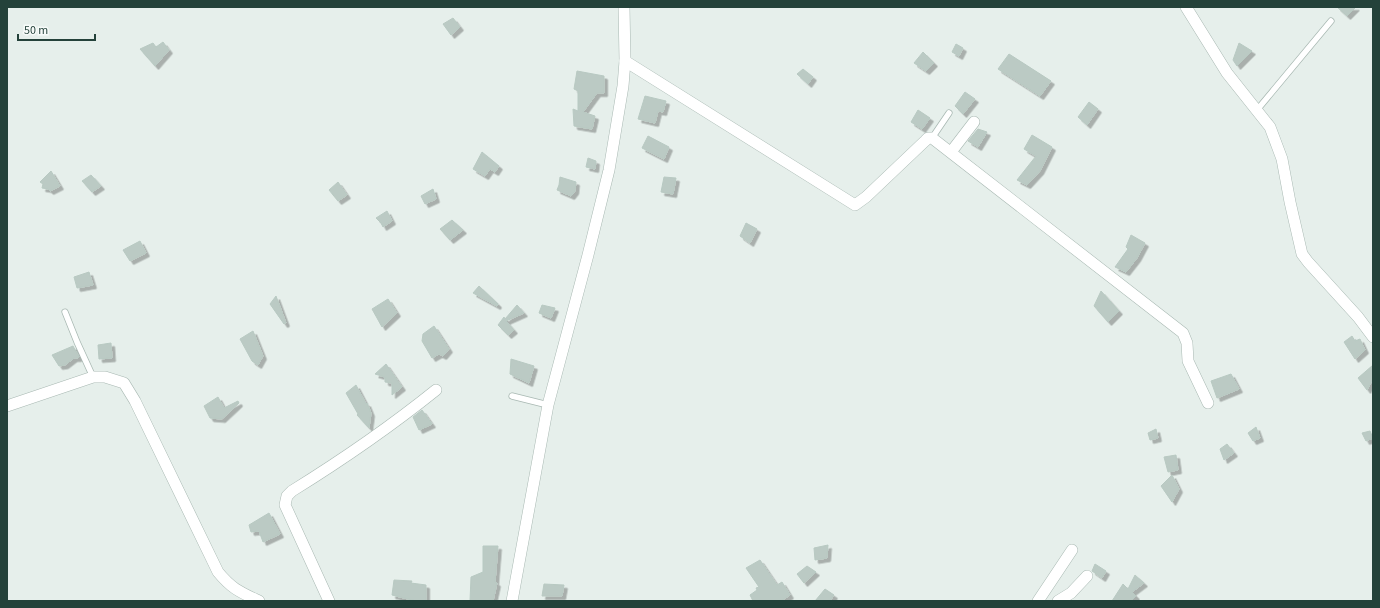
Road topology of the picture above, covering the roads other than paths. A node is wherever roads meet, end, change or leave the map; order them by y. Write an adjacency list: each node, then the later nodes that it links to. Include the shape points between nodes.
1 (624, 7): 4 (street)
2 (1186, 7): 5 (street, via 1226,72)
3 (1332, 22): 5 (lane)
4 (625, 61): 8 (street, via 855,205 925,140); 16 (street, via 609,170)
5 (1257, 110): 11 (street, via 1270,127 1282,159 1302,254)
6 (949, 113): 8 (lane)
7 (974, 122): 9 (street)
8 (932, 138): 9 (street)
9 (951, 152): 15 (street, via 1183,333 1187,343 1188,361)
10 (65, 312): 12 (lane)
11 (1373, 337)
12 (93, 377): 17 (street); 20 (street, via 124,382 218,572 229,585)
13 (436, 390): 21 (street, via 349,455 287,496 285,505)
14 (512, 396): 16 (lane)
15 (1208, 403)
16 (548, 405): 22 (street)
17 (7, 406)
18 (1072, 550): 23 (street)
19 (1087, 576): 24 (street, via 1071,593)
20 (259, 601)
21 (329, 601)
22 (512, 601)
23 (1038, 601)
24 (1058, 601)

